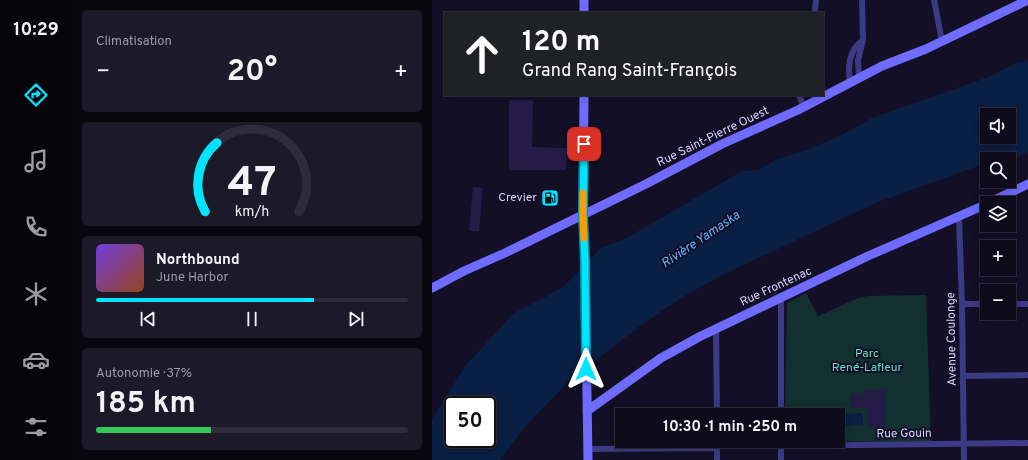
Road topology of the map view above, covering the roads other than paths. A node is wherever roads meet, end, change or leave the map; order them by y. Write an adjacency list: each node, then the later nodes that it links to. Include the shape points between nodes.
1 (584, 0): 7 (main road)
2 (816, 0): 6 (street)
3 (862, 0): 8 (street)
4 (934, 0): 9 (street)
5 (1028, 0): 9 (main road, Rue Saint-Pierre Ouest)
6 (815, 11)
7 (584, 12)
8 (863, 40): 10 (street, via 858,60); 11 (street, via 858,44 848,63)
9 (942, 41): 10 (main road, Rue Saint-Pierre Ouest)
10 (859, 78): 11 (main road, Rue Saint-Pierre Ouest)
11 (850, 83): 14 (main road, Rue Saint-Pierre Ouest)
12 (584, 96): 18 (main road)
13 (799, 96): 14 (street)
14 (804, 107): 18 (main road, Rue Saint-Pierre Ouest, via 722,144)
15 (1028, 184): 16 (main road, Rue Frontenac)
16 (1003, 196)
17 (980, 207): 19 (main road, Rue Frontenac)
18 (583, 215): 20 (main road, Rue Saint-Pierre Ouest, via 464,270); 31 (main road)
19 (959, 217): 21 (main road, Rue Frontenac, via 868,256); 22 (street, Avenue Coulonge)
20 (432, 288)
21 (781, 298): 26 (main road, Rue Frontenac); 30 (street)
22 (962, 304): 23 (street); 28 (street, Avenue Coulonge)
23 (980, 304)
24 (1016, 304): 25 (street)
25 (1028, 304)
26 (716, 327): 29 (street); 31 (main road, Rue Frontenac, via 661,358)
27 (1028, 375): 28 (street)
28 (963, 376): 33 (street, Avenue Coulonge)
29 (717, 408)
30 (781, 408)
31 (587, 411): 37 (main road)
32 (845, 444): 33 (street, Rue Gouin)
33 (964, 444): 34 (street, Rue Gouin); 41 (street, Avenue Coulonge)
34 (1028, 444)
35 (717, 448): 37 (street); 39 (street)
36 (781, 448): 40 (street)
37 (587, 449): 38 (main road)
38 (588, 460)
39 (717, 460)
40 (781, 460)
41 (964, 460)

